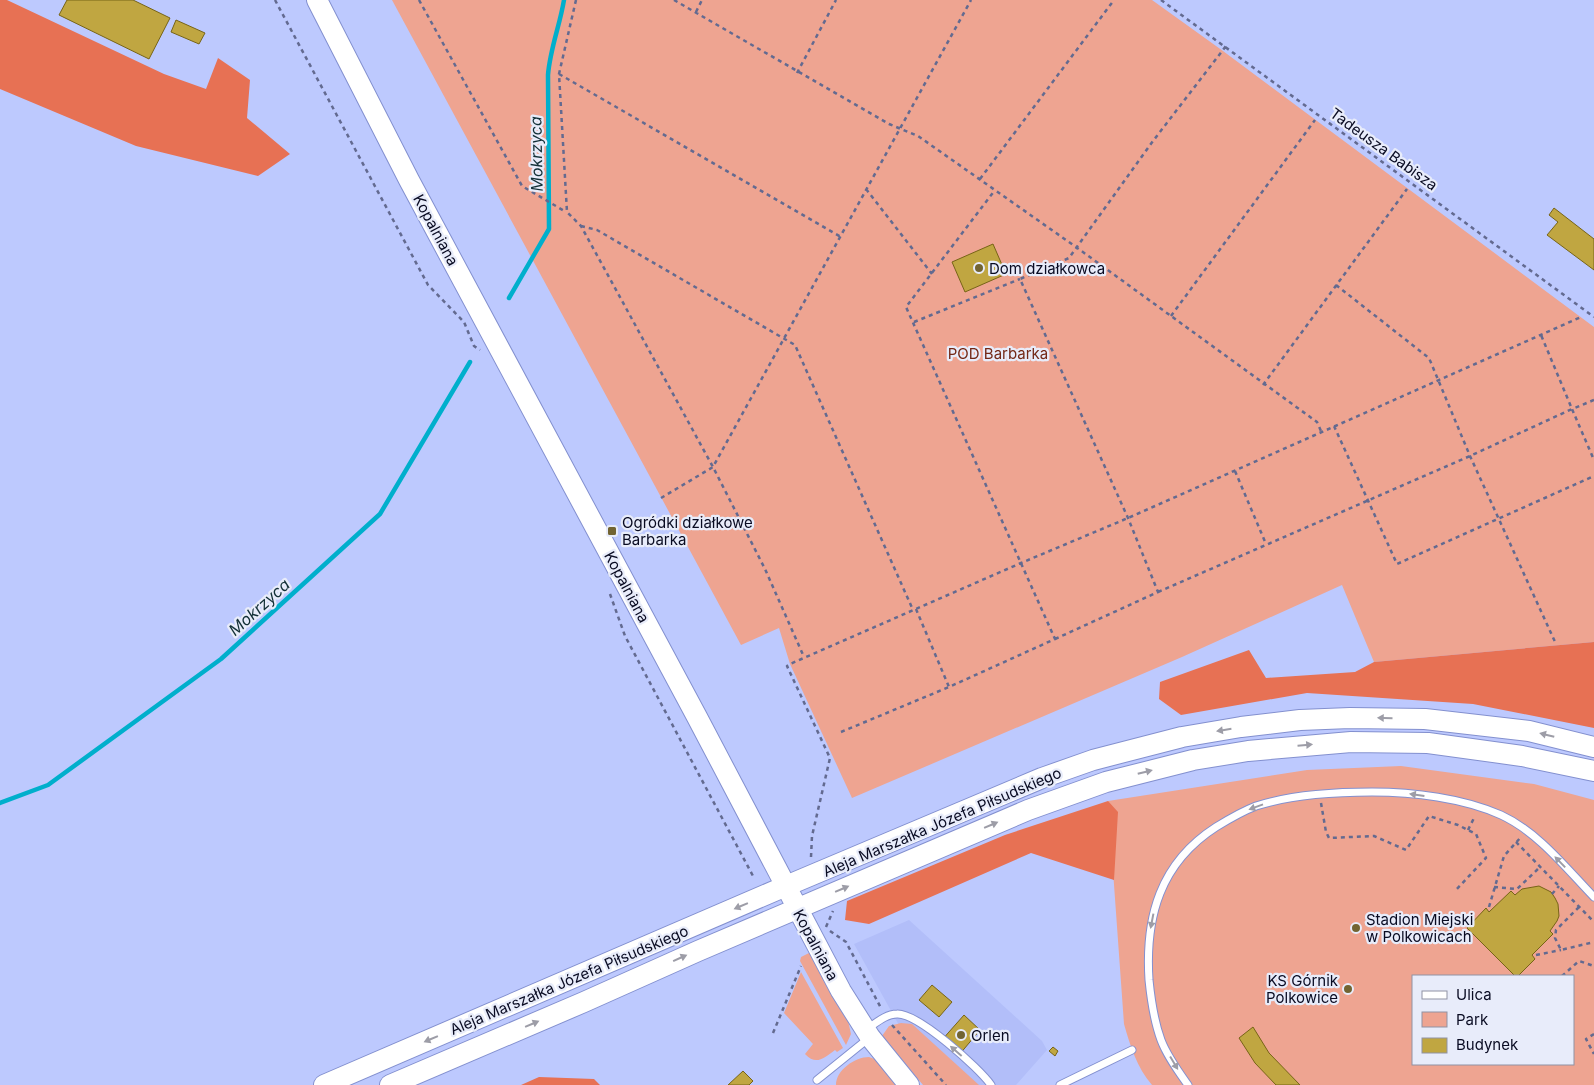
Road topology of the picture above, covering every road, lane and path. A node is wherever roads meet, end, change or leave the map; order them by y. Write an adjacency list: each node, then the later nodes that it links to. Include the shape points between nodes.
1 (275, 0): 34 (path, via 428,285 464,322 474,346)
2 (317, 0): 70 (main road, Kopalniana, via 409,180)
3 (420, 0): 21 (path, via 522,186)
4 (576, 0): 14 (path)
5 (674, 0): 11 (path)
6 (702, 0): 11 (path)
7 (836, 0): 13 (path)
8 (971, 0): 16 (path)
9 (1114, 0): 17 (path)
10 (1161, 0): 12 (path, Tadeusza Babisza)
11 (695, 12): 13 (path)
12 (1226, 46): 24 (path); 30 (path, Tadeusza Babisza)
13 (797, 73): 16 (path)
14 (560, 74): 21 (path); 23 (path)
15 (1315, 120): 28 (path)
16 (900, 128): 17 (path, via 918,136); 18 (path)
17 (980, 179): 20 (path)
18 (866, 189): 23 (path); 25 (path)
19 (1407, 189): 27 (path)
20 (995, 190): 24 (path); 25 (path)
21 (567, 212): 22 (path)
22 (581, 226): 33 (path, via 597,230); 43 (path)
23 (841, 237): 33 (path)
24 (1076, 247): 26 (path, via 1068,258); 28 (path)
25 (932, 274): 31 (path, via 906,307)
26 (1020, 279): 31 (path); 48 (path)
27 (1336, 285): 35 (path, via 1428,358); 36 (path)
28 (1170, 317): 36 (path)
29 (1581, 317): 32 (path)
30 (1594, 317)
31 (914, 322): 51 (path)
32 (1541, 335): 35 (path); 38 (path)
33 (785, 338): 43 (path); 54 (path, via 795,345)
34 (486, 354)
35 (1438, 380): 39 (path); 41 (path)
36 (1264, 385): 40 (path, via 1317,422)
37 (1594, 400): 38 (path)
38 (1572, 409): 41 (path); 42 (path)
39 (1334, 426): 40 (path); 47 (path)
40 (1322, 432): 44 (path)
41 (1470, 456): 47 (path); 49 (path)
42 (1594, 460)
43 (713, 467): 46 (path); 57 (path, via 765,569)
44 (1234, 471): 48 (path); 50 (path)
45 (1594, 476): 49 (path)
46 (661, 498)
47 (1367, 501): 49 (path, via 1397,564); 50 (path)
48 (1128, 518): 51 (path); 52 (path)
49 (1499, 519): 56 (path)
50 (1266, 544): 52 (path)
51 (1021, 563): 54 (path); 55 (path)
52 (1158, 592): 55 (path)
53 (610, 594): 69 (path, via 625,636)
54 (914, 610): 57 (path); 58 (path)
55 (1055, 639): 58 (path)
56 (1556, 644)
57 (804, 657): 67 (path, via 787,666 830,758 812,836)
58 (948, 688): 59 (path)
59 (841, 732)
60 (1594, 747): 70 (main road, Aleja Marszałka Józefa Piłsudskiego, one-way to 70, via 1529,731 1425,719 1300,720 1182,737 1093,760 1042,778)
61 (1594, 771): 78 (main road, Aleja Marszałka Józefa Piłsudskiego, one-way to 61, via 1028,810 1106,782 1193,760 1304,745 1428,743 1522,756)
62 (1319, 794): 63 (lane, one-way to 62, via 1400,792); 64 (path, via 1329,838 1374,836 1406,850 1429,816); 99 (lane, one-way to 99, via 1256,806 1207,833 1191,846 1168,875 1160,892 1148,941 1150,992 1161,1040)
63 (1479, 807): 64 (path); 65 (lane, via 1503,816)
64 (1468, 830): 73 (path, via 1476,834 1486,858)
65 (1526, 831): 66 (path); 75 (lane, one-way to 65, via 1543,844)
66 (1516, 842): 68 (path); 72 (path, via 1504,856)
67 (810, 861)
68 (1540, 867): 71 (path); 72 (path, via 1517,890)
69 (753, 876)
70 (786, 886): 78 (main road, Kopalniana); 94 (main road, Aleja Marszałka Józefa Piłsudskiego, one-way to 94)
71 (1559, 886): 74 (path); 77 (path)
72 (1494, 887): 76 (path)
73 (1455, 891)
74 (1552, 894)
75 (1594, 897)
76 (1489, 907)
77 (1579, 907): 80 (path); 83 (path, via 1556,930 1554,938)
78 (797, 908): 89 (main road, Kopalniana); 95 (main road, Aleja Marszałka Józefa Piłsudskiego, one-way to 78)
79 (834, 910): 81 (path)
80 (1594, 922)
81 (825, 930)
82 (1594, 942): 83 (path)
83 (1561, 950): 84 (path)
84 (1536, 955)
85 (801, 966): 88 (path)
86 (1594, 966): 87 (path, via 1579,961)
87 (1563, 975)
88 (773, 1034)
89 (868, 1034): 93 (lane); 96 (main road, Kopalniana); 97 (lane, one-way to 89, via 937,1034 908,1016 886,1016)
90 (1594, 1034): 92 (path, via 1586,1039)
91 (1132, 1050): 98 (lane)
92 (1594, 1054)
93 (817, 1080)
94 (324, 1085)
95 (390, 1085)
96 (909, 1085)
97 (991, 1085)
98 (1060, 1085)
99 (1188, 1085)

